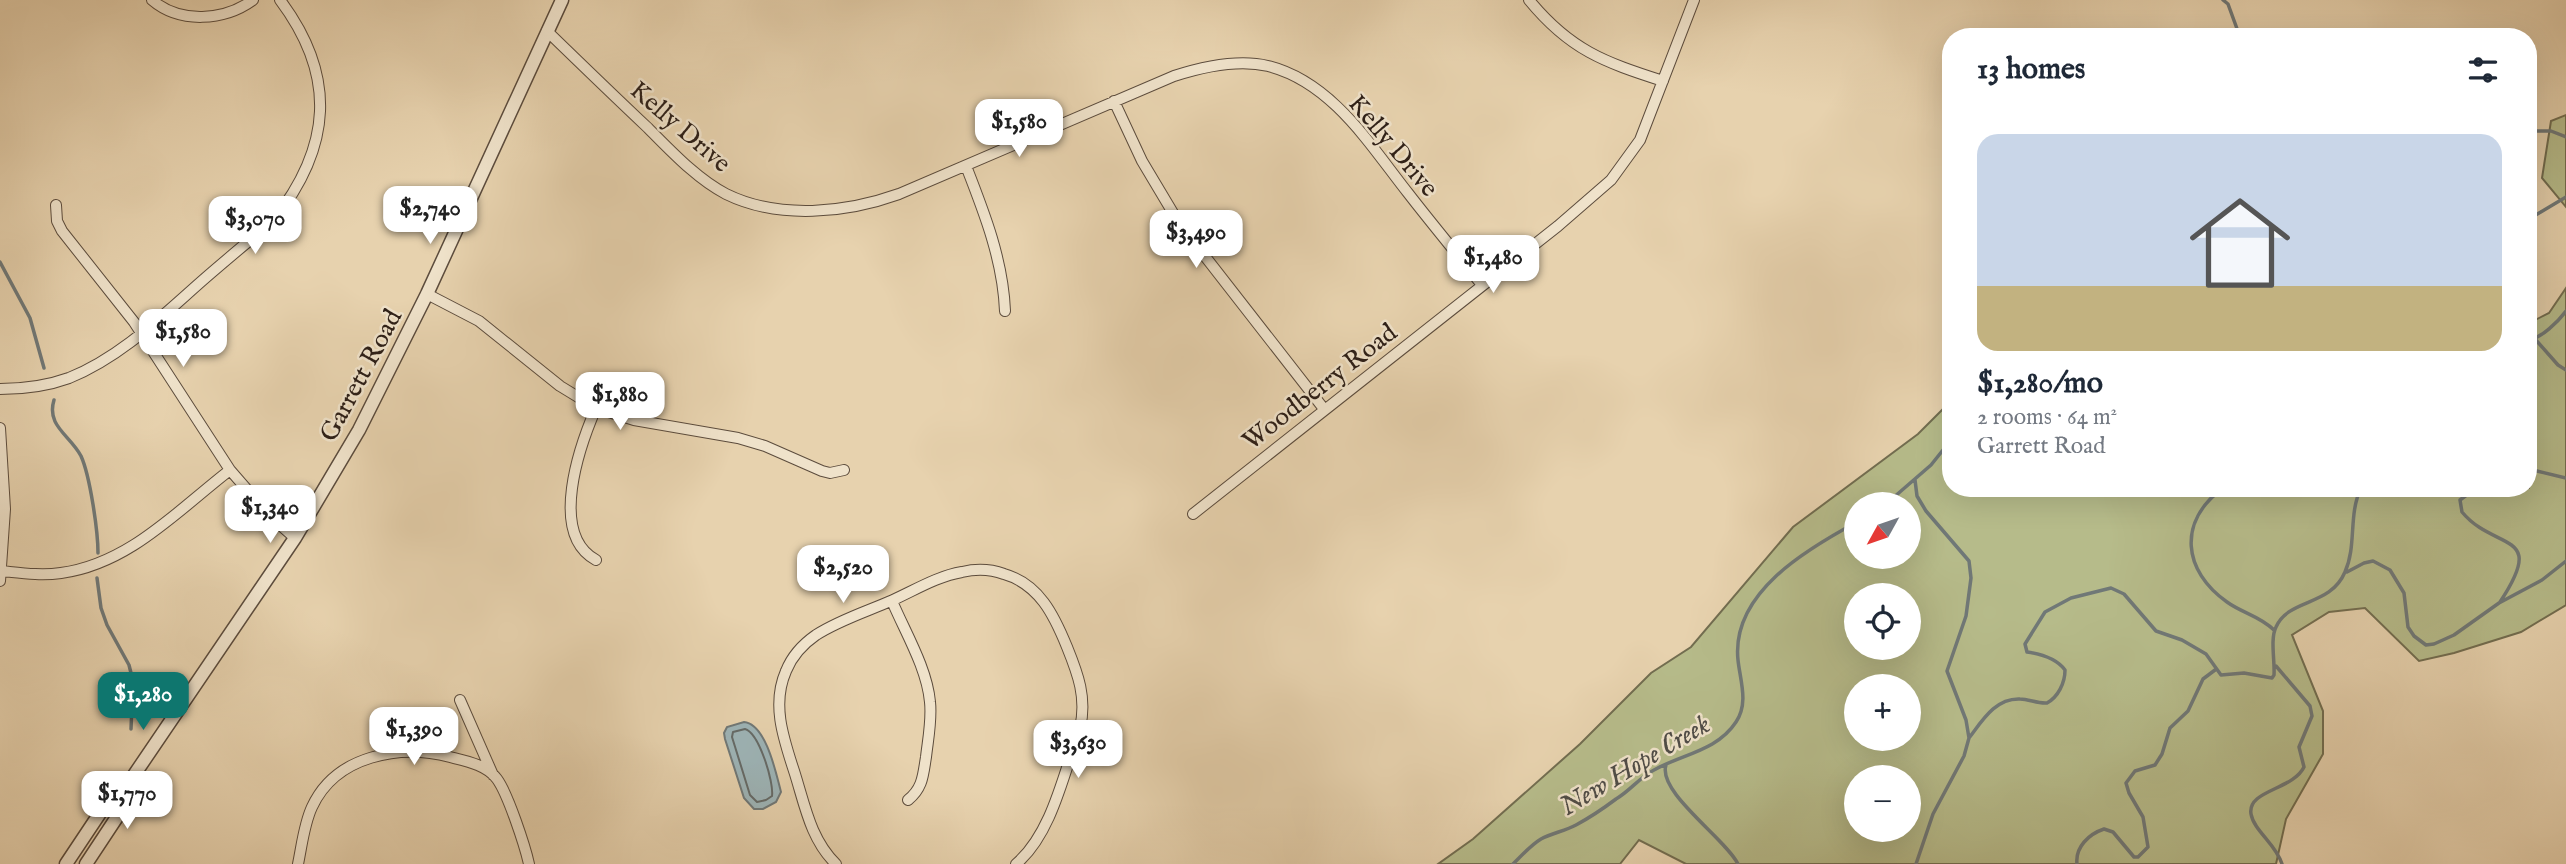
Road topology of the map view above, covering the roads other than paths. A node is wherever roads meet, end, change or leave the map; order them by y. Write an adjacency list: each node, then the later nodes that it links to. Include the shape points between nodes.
1 (152, 0): 2 (street, via 173,13 196,17 232,13)
2 (253, 0)
3 (280, 0): 15 (street, via 316,65 320,119 305,171 273,221)
4 (562, 0): 7 (street, Garrett Road)
5 (1530, 0): 8 (street, via 1581,49)
6 (1693, 0): 8 (street, Woodberry Road)
7 (547, 32): 10 (street, Kelly Drive, via 676,155 714,186 741,200 802,211 838,211 871,204); 13 (street, Garrett Road)
8 (1663, 81): 12 (street, Woodberry Road, via 1640,140 1617,172 1558,226)
9 (1114, 102): 10 (street, Kelly Drive); 12 (street, Kelly Drive, via 1197,69 1266,65 1284,71 1322,94 1354,125); 18 (street, via 1179,223)
10 (966, 166): 14 (street, via 990,230)
11 (56, 205): 15 (street, via 62,231)
12 (1482, 285): 18 (street, Woodberry Road)
13 (427, 294): 17 (street, via 479,321 560,386); 23 (street, Garrett Road, via 359,430)
14 (1004, 311)
15 (142, 333): 16 (street, via 69,377 28,388); 20 (street)
16 (0, 389)
17 (596, 408): 21 (street, via 765,446 822,471); 24 (street, via 577,458 572,498 580,545)
18 (1324, 409): 22 (street, Woodberry Road)
19 (0, 428): 25 (street, via 5,509)
20 (230, 470): 23 (street); 25 (street, via 116,556 61,573)
21 (844, 470)
22 (1193, 514)
23 (295, 538): 29 (street, Garrett Road)
24 (596, 560)
25 (1, 576)
26 (892, 601): 30 (street, via 930,700 923,780); 35 (street, via 815,635 791,660 782,681 779,713 786,745 815,836); 36 (street, via 959,572 987,570 1026,585 1057,622 1079,676 1083,716 1042,832)
27 (460, 700): 28 (street)
28 (493, 776): 33 (street, via 478,764 425,752 388,752 352,766 334,778 314,803); 34 (street)
29 (130, 781): 31 (street, Garrett Road, via 110,798); 32 (street, Garrett Road, via 123,808)
30 (908, 800)
31 (66, 864)
32 (86, 864)
33 (298, 864)
34 (529, 864)
35 (836, 864)
36 (1016, 864)

